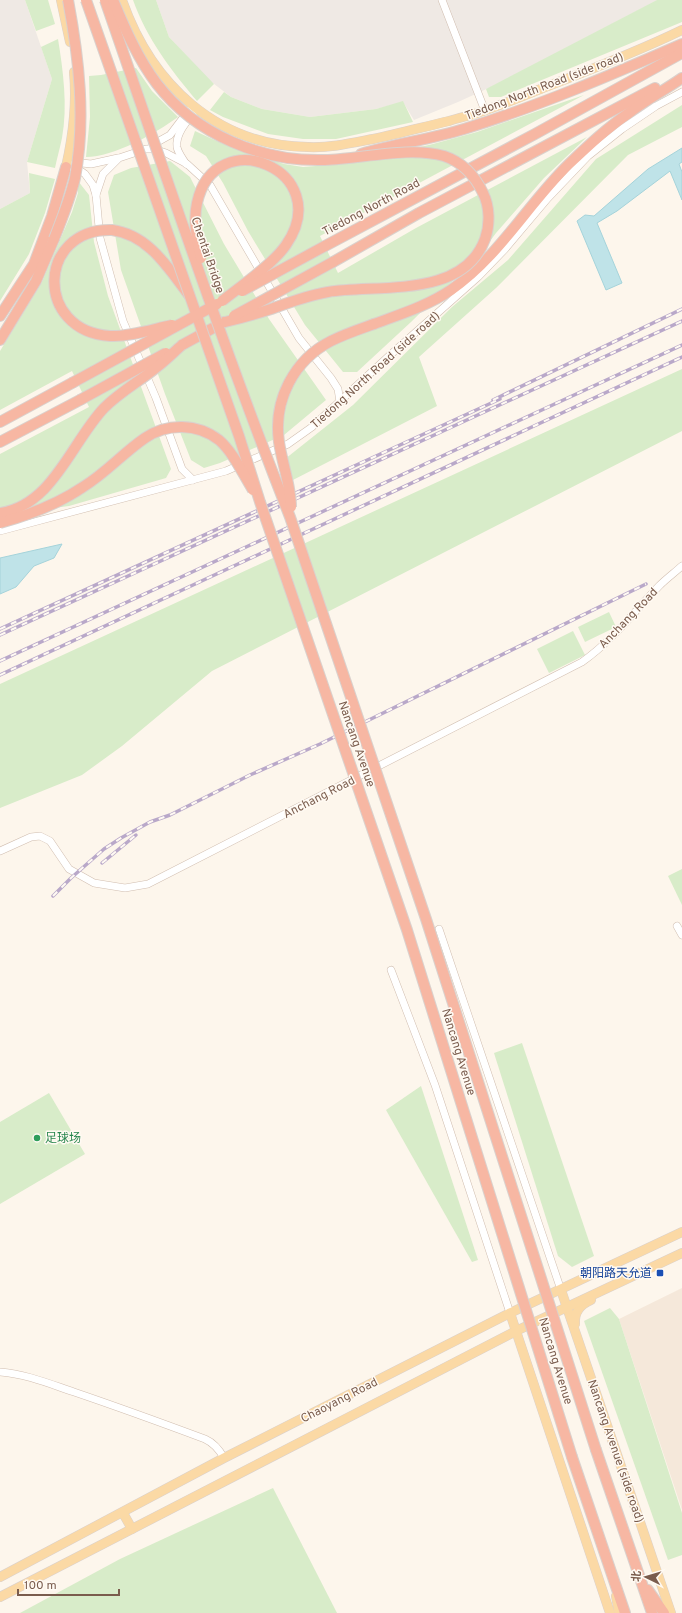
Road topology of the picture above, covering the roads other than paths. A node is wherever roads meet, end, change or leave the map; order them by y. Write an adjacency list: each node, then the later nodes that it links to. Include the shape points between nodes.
1 (61, 0): 19 (main road, via 70,39 74,75 74,118)
2 (68, 0): 28 (highway, bridge, via 80,73 79,144 74,179 62,219 36,281)
3 (86, 0): 23 (highway, bridge)
4 (105, 0): 22 (highway, Chentai Bridge, bridge)
5 (112, 0): 17 (highway, bridge, via 136,51 158,84 183,111 200,124 239,145 273,155 310,160)
6 (122, 0): 14 (main road, Tiedong North Road (side road), via 152,62 169,84)
7 (442, 0): 15 (street)
8 (682, 30): 15 (main road, Tiedong North Road (side road), via 646,48)
9 (682, 44): 17 (highway, bridge, via 558,96 465,129)
10 (682, 53): 24 (highway, Tiedong North Road, bridge)
11 (682, 75): 27 (highway, bridge, via 419,213)
12 (682, 78): 37 (highway, bridge, via 628,113 598,137 568,165 482,263 452,289 418,308 333,340 309,356 296,371 279,410 281,458 291,505)
13 (682, 92): 31 (street, Tiedong North Road (side road), via 628,125 588,156 478,278)
14 (195, 107): 15 (main road, Tiedong North Road (side road), via 222,124 255,138 282,145 309,147 342,145 401,133); 16 (street, via 170,135); 20 (street, via 180,132 177,146)
15 (485, 111)
16 (146, 149): 18 (street); 20 (street, via 161,151)
17 (351, 157): 27 (highway, bridge, via 411,153 444,156 463,166 479,185 488,207 486,235 474,257 457,271 437,281 322,293)
18 (119, 158): 19 (street, via 91,164); 21 (street, via 103,174)
19 (67, 164): 21 (street, via 85,174 91,181); 25 (highway, via 52,216 34,264)
20 (187, 164): 31 (street, via 210,185 299,338 338,389)
21 (96, 195): 34 (street, via 100,238 122,321 156,398 182,469)
22 (209, 297): 24 (highway, bridge, via 197,239 197,202 207,180 218,170 232,162 262,162 280,172 294,189 299,212 296,224 286,246 275,258); 37 (highway, Chentai Bridge, bridge)
23 (190, 298): 26 (highway, bridge, via 153,250 137,239 116,231 100,230 85,234 63,252 56,266 55,289 62,311 71,321 88,331 109,336 125,336); 35 (highway, bridge)
24 (222, 302): 26 (highway, Tiedong North Road, bridge)
25 (0, 316)
26 (184, 322): 32 (highway, Tiedong North Road, bridge)
27 (225, 322): 30 (highway, bridge)
28 (3, 334): 29 (highway)
29 (0, 340)
30 (182, 345): 33 (highway, bridge); 36 (highway, bridge, via 106,407 46,487 32,500 19,508)
31 (340, 402): 34 (street, Tiedong North Road (side road), via 288,444 226,472)
32 (0, 422)
33 (0, 442)
34 (193, 480): 39 (street, Tiedong North Road (side road))
35 (260, 502): 38 (highway, bridge, via 241,469 218,440 198,430 175,427 160,430 145,438 96,478 70,495 30,514); 60 (highway, Nancang Avenue, bridge, via 407,930 572,1457)
36 (0, 513)
37 (290, 518): 59 (highway, Nancang Avenue, bridge, via 426,919 596,1450)
38 (0, 523)
39 (0, 531)
40 (682, 566): 41 (street, Anchang Road, via 660,585 622,628 582,662 148,884 125,888 94,883 68,869 50,841 40,836 31,837)
41 (0, 851)
42 (678, 926): 44 (street)
43 (439, 929): 49 (street)
44 (682, 935)
45 (391, 970): 51 (street, via 435,1086)
46 (682, 1232): 49 (main road, Chaoyang Road)
47 (682, 1253): 48 (main road, Chaoyang Road)
48 (651, 1267): 50 (main road, Chaoyang Road); 53 (main road, via 579,1308 575,1320)
49 (561, 1290): 50 (main road, Nancang Avenue (side road)); 51 (main road, Chaoyang Road)
50 (567, 1306): 52 (main road, Chaoyang Road); 53 (main road, Nancang Avenue (side road))
51 (510, 1313): 52 (main road); 55 (main road, Chaoyang Road)
52 (516, 1331): 57 (main road, Chaoyang Road); 62 (main road)
53 (576, 1332): 67 (main road, Nancang Avenue (side road))
54 (0, 1372): 55 (street, via 43,1382 205,1438 213,1442)
55 (224, 1458): 56 (main road, Chaoyang Road)
56 (123, 1512): 57 (main road); 58 (main road, Chaoyang Road)
57 (132, 1529): 61 (main road, Chaoyang Road)
58 (0, 1577)
59 (642, 1582): 65 (highway, Nancang Avenue); 66 (highway)
60 (615, 1583): 63 (main road); 64 (highway, Nancang Avenue)
61 (0, 1597)
62 (610, 1613)
63 (619, 1613)
64 (625, 1613)
65 (652, 1613)
66 (664, 1613)
67 (671, 1613)

